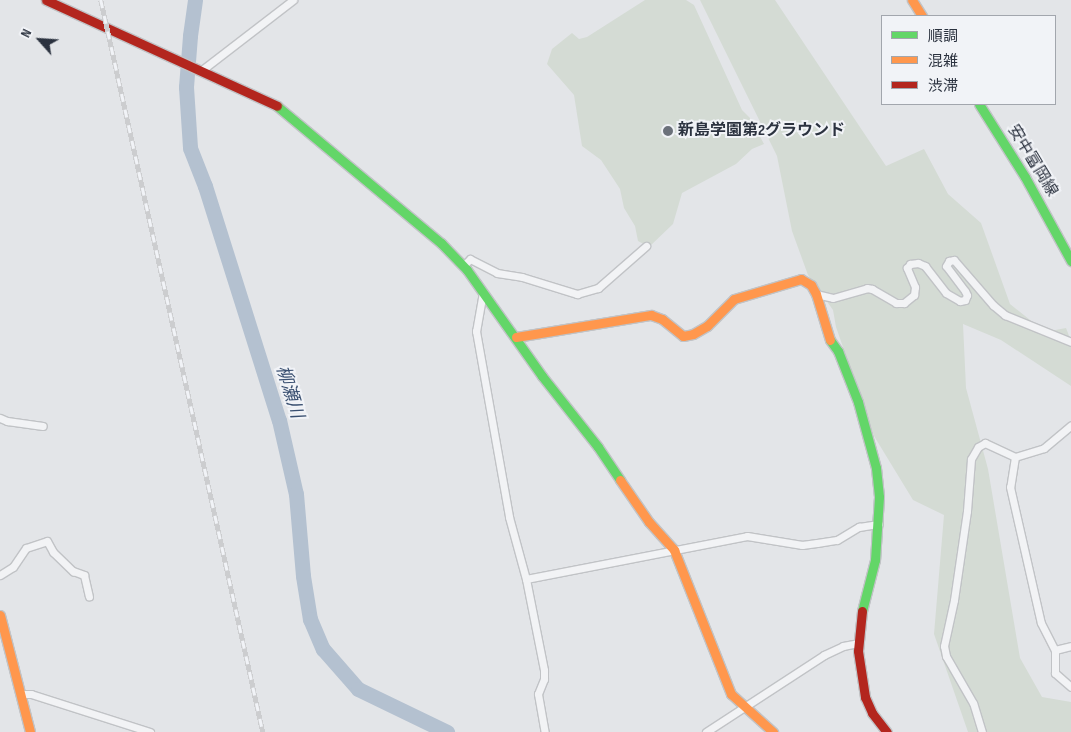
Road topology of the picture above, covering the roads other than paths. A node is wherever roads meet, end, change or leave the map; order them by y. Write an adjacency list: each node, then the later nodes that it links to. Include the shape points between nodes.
1 (46, 0): 5 (street)
2 (293, 0): 5 (street)
3 (912, 0): 4 (street)
4 (921, 15)
5 (200, 70): 9 (street, via 280,108 441,243)
6 (980, 105): 8 (street, 安中富岡線, via 1025,177)
7 (646, 246): 9 (street, via 598,288 577,294 497,273 470,258)
8 (1071, 261)
9 (463, 266): 10 (street)
10 (483, 292): 12 (street); 21 (street, via 476,331 509,517)
11 (816, 294): 12 (street, via 801,279 749,293 734,299 707,326 683,336 662,319 651,315); 13 (street, via 833,298 867,288 896,303 904,303 914,295 915,287 907,268 918,263 925,266 946,293 960,301 965,300 965,290 946,266 954,260 1005,315); 18 (street, via 828,338 838,351 870,440 877,478)
12 (516, 337): 19 (street, via 649,522)
13 (1071, 342)
14 (0, 418): 16 (street)
15 (1071, 425): 17 (street, via 1044,448)
16 (43, 426)
17 (1016, 457): 26 (street, via 1010,487 1041,623); 36 (street, via 985,443 978,447 971,459 967,511 944,646 946,656 973,703)
18 (879, 524): 19 (street, via 859,527 837,540 802,545 747,536); 24 (street)
19 (674, 550): 21 (street); 29 (street, via 722,674 731,694)
20 (0, 575): 22 (street, via 12,567 26,548 47,541 53,552 73,571 84,575)
21 (526, 579): 32 (street, via 544,670 538,694)
22 (89, 596)
23 (0, 615): 28 (street)
24 (858, 642): 29 (street, via 824,655); 35 (street, via 865,698)
25 (1071, 646): 26 (street)
26 (1055, 650): 27 (street, via 1055,672)
27 (1071, 687)
28 (20, 694): 30 (street); 31 (street, via 32,694)
29 (745, 708): 33 (street); 34 (street)
30 (30, 732)
31 (150, 732)
32 (545, 732)
33 (706, 732)
34 (773, 732)
35 (887, 732)
36 (982, 732)

